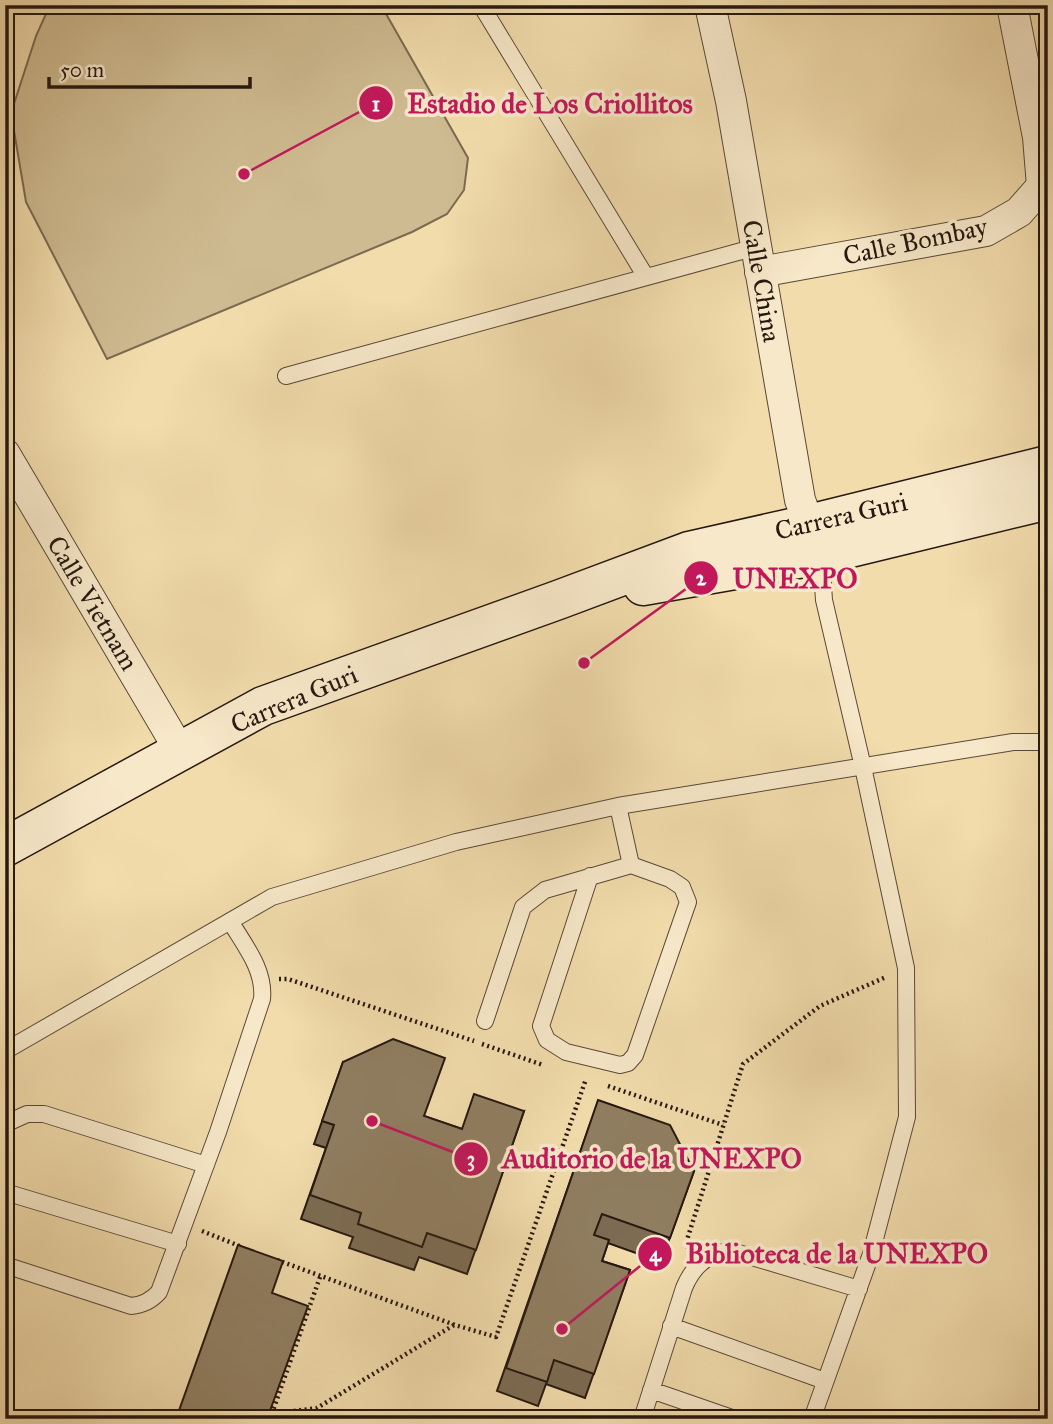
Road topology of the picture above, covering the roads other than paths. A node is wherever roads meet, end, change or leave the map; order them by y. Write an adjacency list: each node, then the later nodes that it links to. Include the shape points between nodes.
1 (481, 5): 5 (lane)
2 (710, 5): 4 (street, Calle China)
3 (1012, 5): 4 (street, Calle Bombay, via 1038,137 1042,186 1019,212 986,231)
4 (758, 260): 5 (lane); 10 (street, Calle China, via 800,500)
5 (646, 277): 6 (lane)
6 (286, 376)
7 (5, 454): 12 (street, Calle Vietnam)
8 (1048, 465): 10 (street, Carrera Guri)
9 (1048, 500): 10 (street, Carrera Guri)
10 (815, 540): 12 (street, Carrera Guri, via 688,551 262,706); 13 (lane, via 824,600)
11 (1048, 742): 13 (lane, via 1013,742)
12 (180, 751): 15 (street, Carrera Guri)
13 (863, 767): 14 (lane); 26 (lane, via 906,968 907,1117)
14 (618, 806): 16 (lane); 18 (lane, via 443,846 272,897)
15 (5, 847)
16 (631, 865): 17 (lane); 17 (lane, via 670,879 682,887 688,902 635,1055 620,1065 566,1052 547,1040 541,1026)
17 (590, 876): 19 (lane, via 545,890 523,907)
18 (230, 921): 20 (lane); 22 (lane, via 260,971 263,990)
19 (485, 1021)
20 (5, 1051)
21 (5, 1124): 22 (lane, via 27,1114 44,1114)
22 (206, 1165): 24 (lane)
23 (5, 1192): 24 (lane)
24 (178, 1244): 25 (lane, via 159,1292 131,1307)
25 (5, 1265)
26 (859, 1289): 27 (lane, via 723,1251 696,1266 689,1276); 28 (lane)
27 (671, 1326): 28 (lane); 29 (lane)
28 (825, 1381): 32 (lane)
29 (651, 1391): 30 (lane); 31 (lane)
30 (642, 1419)
31 (735, 1419)
32 (812, 1419)

